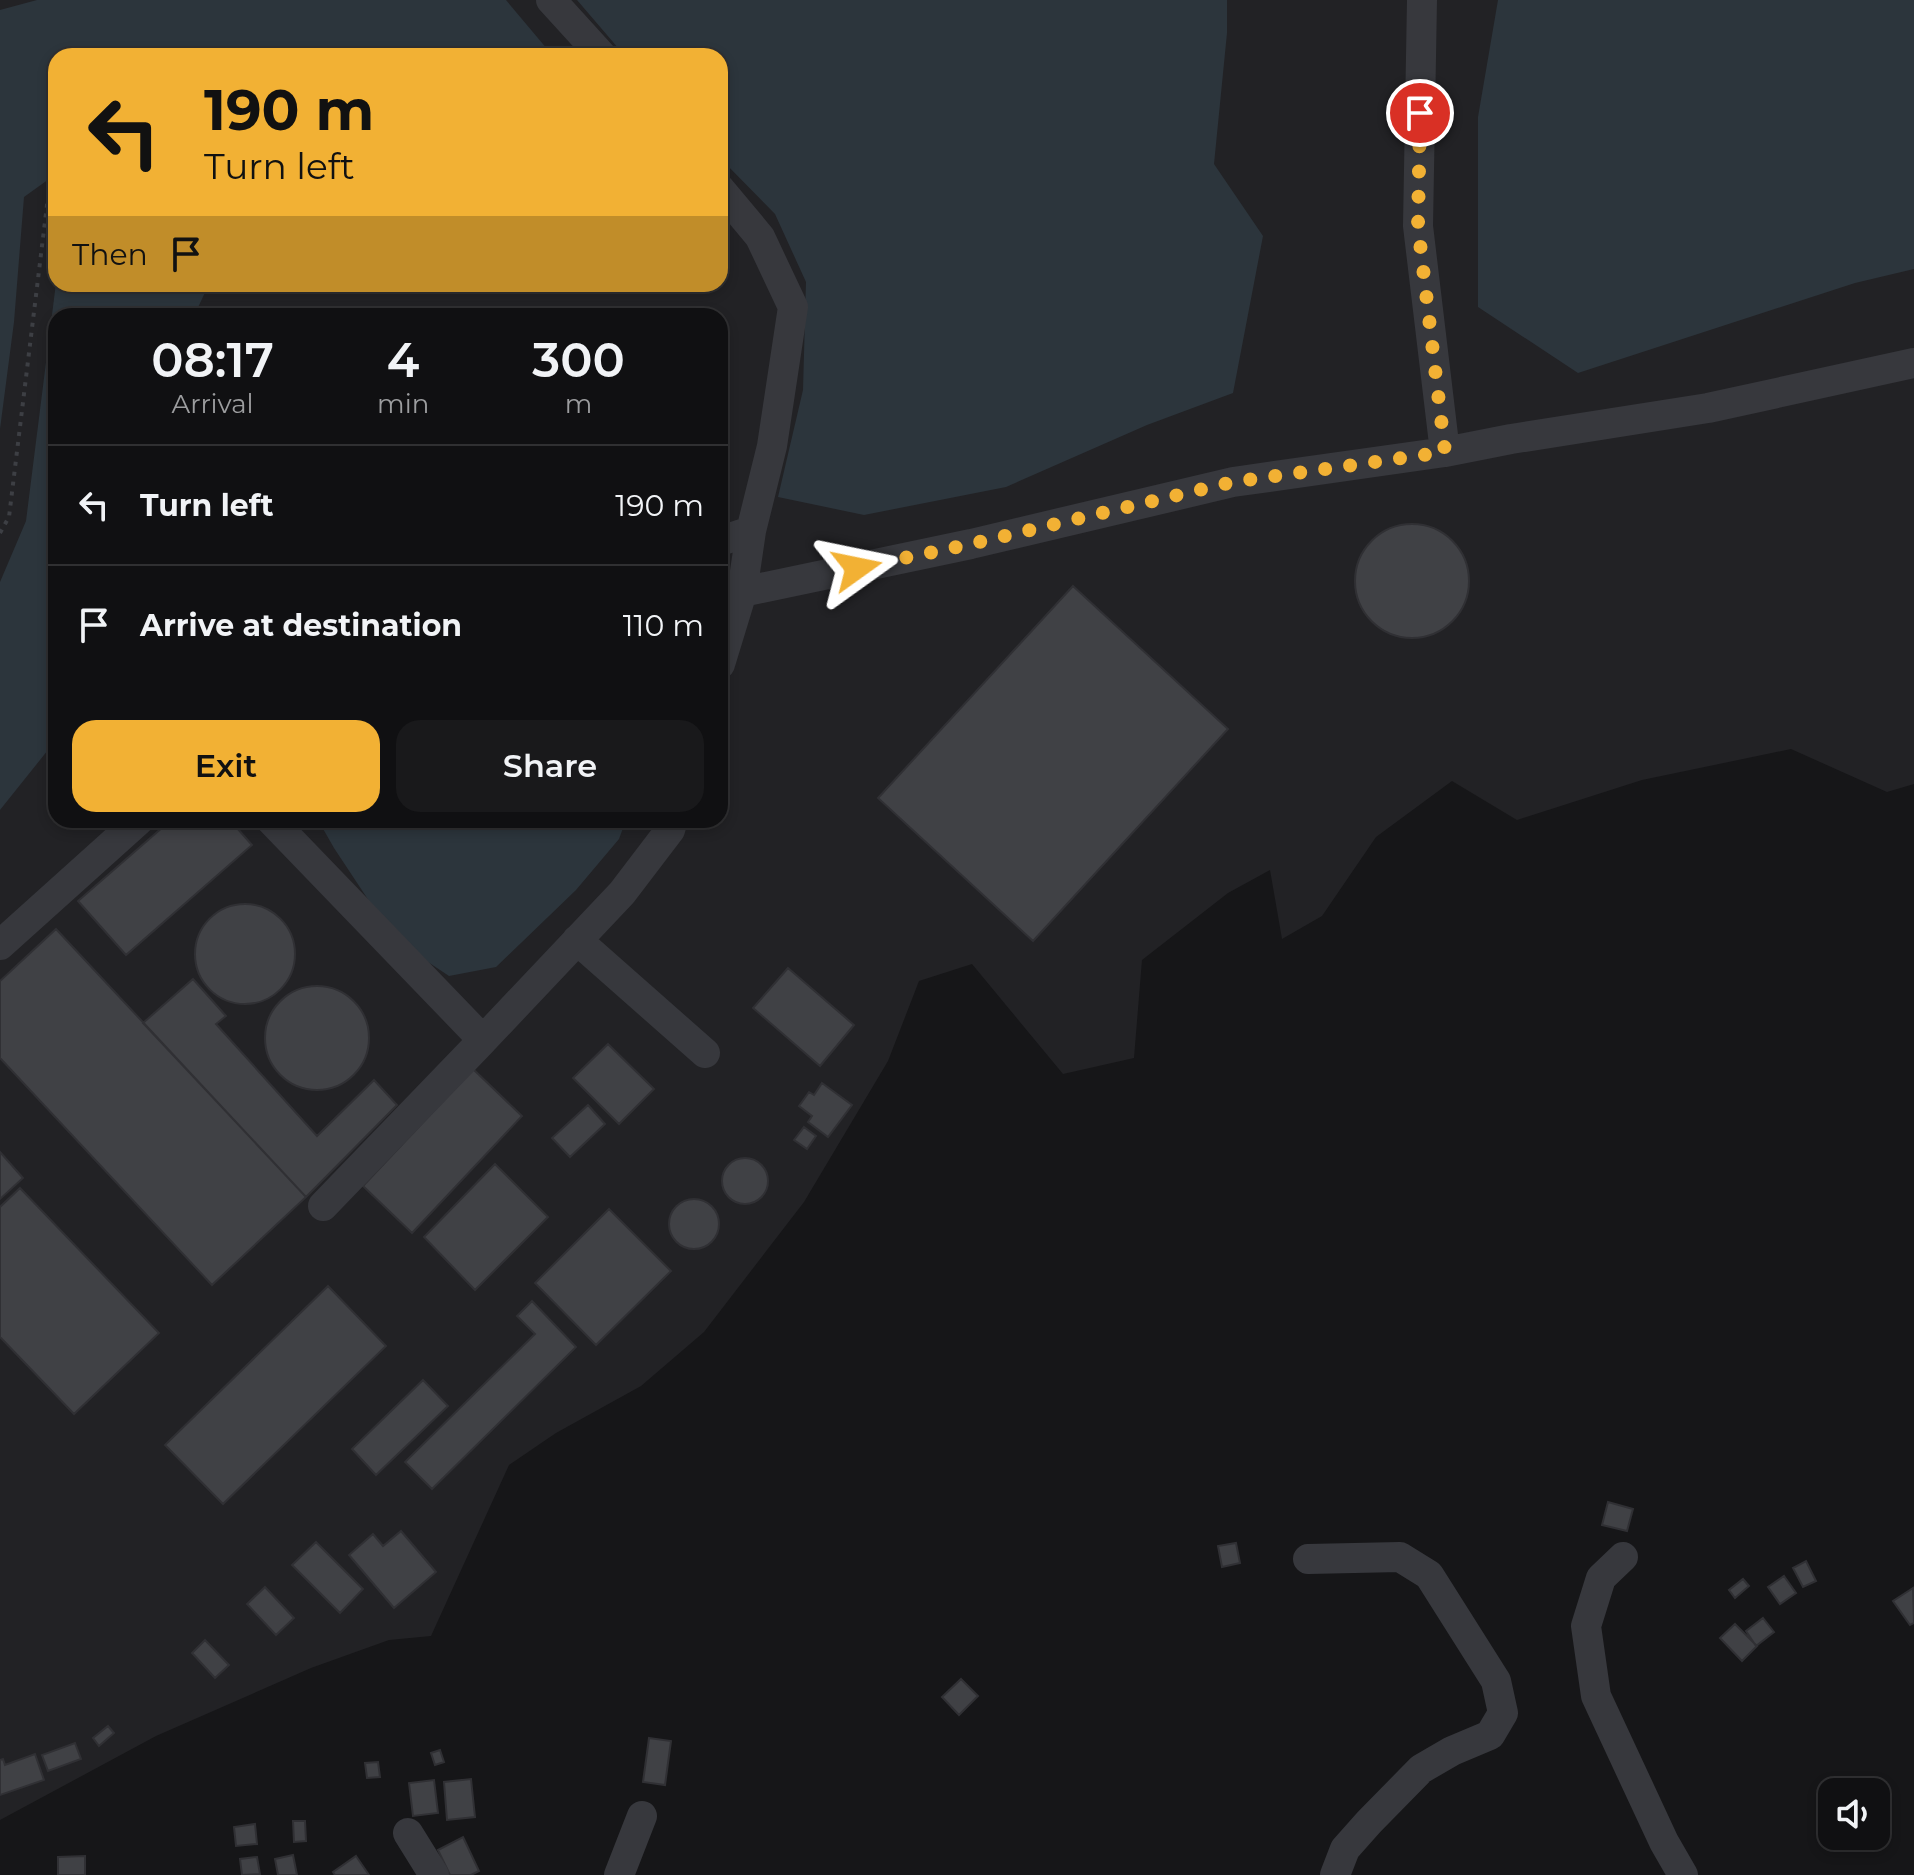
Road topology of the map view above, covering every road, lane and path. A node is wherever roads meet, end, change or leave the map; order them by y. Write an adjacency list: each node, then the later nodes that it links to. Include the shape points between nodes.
1 (551, 0): 3 (street)
2 (1422, 0): 7 (street, via 1418,226)
3 (595, 48)
4 (728, 199): 8 (street, via 760,237 793,307 772,446)
5 (48, 204): 9 (path, via 9,517)
6 (1914, 363): 7 (street, via 1708,408)
7 (1445, 452): 11 (street, via 1233,482)
8 (751, 531): 10 (street); 11 (street)
9 (0, 533)
10 (728, 538)
11 (742, 592): 12 (street)
12 (728, 638)
13 (130, 828): 17 (street)
14 (279, 828): 18 (street)
15 (671, 828): 16 (street, via 622,893)
16 (577, 940): 18 (street); 19 (street)
17 (0, 945)
18 (483, 1040): 20 (street)
19 (705, 1053)
20 (323, 1206)
21 (1623, 1557): 28 (street, via 1601,1578 1586,1626 1596,1696)
22 (1308, 1559): 27 (street, via 1400,1557 1429,1575 1496,1681 1503,1713 1490,1735 1421,1769 1345,1849)
23 (642, 1816): 26 (street)
24 (408, 1833): 25 (street)
25 (434, 1875)
26 (619, 1875)
27 (1335, 1875)
28 (1683, 1875)

